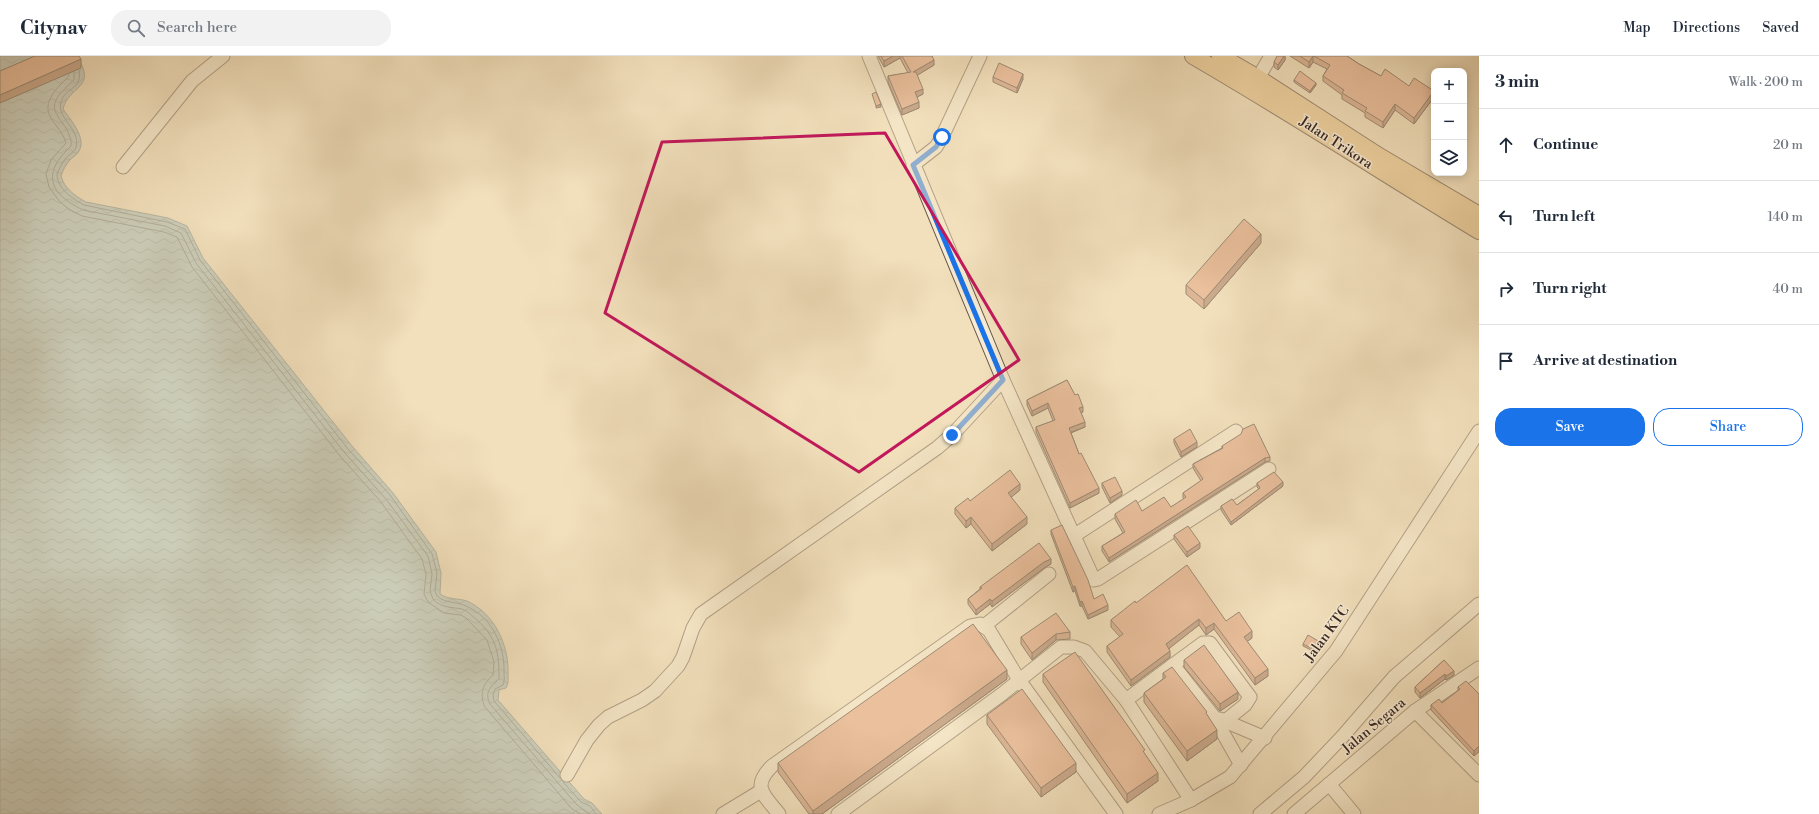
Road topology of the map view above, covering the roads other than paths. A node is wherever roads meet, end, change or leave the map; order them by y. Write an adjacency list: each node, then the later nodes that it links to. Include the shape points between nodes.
1 (223, 56): 9 (street, via 192,81)
2 (869, 56): 8 (street)
3 (980, 56): 8 (street, via 936,147)
4 (1193, 56): 11 (main road, Jalan Trikora, via 1270,100)
5 (1220, 56): 7 (main road, Jalan Trikora)
6 (1271, 56): 7 (street)
7 (1258, 78): 10 (main road, Jalan Trikora, via 1379,156)
8 (913, 165): 12 (street)
9 (123, 167)
10 (1479, 216)
11 (1479, 231)
12 (1003, 380): 16 (street); 28 (street, via 937,448 701,614 692,628 684,657 678,666 655,692 608,717 599,725)
13 (1479, 431): 26 (street, Jalan KTC, via 1336,651)
14 (1236, 432): 16 (street)
15 (1269, 469): 16 (street, via 1098,580 1092,578)
16 (1075, 535)
17 (1049, 574): 19 (street)
18 (1479, 604): 38 (street, via 1394,677 1304,777)
19 (984, 626): 22 (street); 31 (street, via 970,626 772,766 762,777)
20 (1173, 665): 23 (street); 25 (street); 25 (street, via 1203,642 1210,643 1250,697 1245,705)
21 (1479, 668): 24 (street, Jalan Segara)
22 (1020, 680): 23 (street, via 1061,647 1074,647 1085,651); 33 (street); 36 (street)
23 (1126, 700): 32 (street)
24 (1415, 711): 29 (street); 30 (street, Jalan Segara)
25 (1220, 721): 26 (street); 27 (street)
26 (1264, 738): 27 (street, Jalan KTC)
27 (1241, 766): 32 (street, Jalan KTC, via 1220,784)
28 (567, 774)
29 (1479, 775)
30 (1329, 784): 39 (street, Jalan Segara); 40 (street)
31 (761, 792): 34 (street); 35 (street)
32 (1191, 800): 37 (street, Jalan KTC)
33 (845, 812)
34 (723, 814)
35 (779, 814)
36 (1116, 814)
37 (1159, 814)
38 (1260, 814)
39 (1294, 814)
40 (1354, 814)

